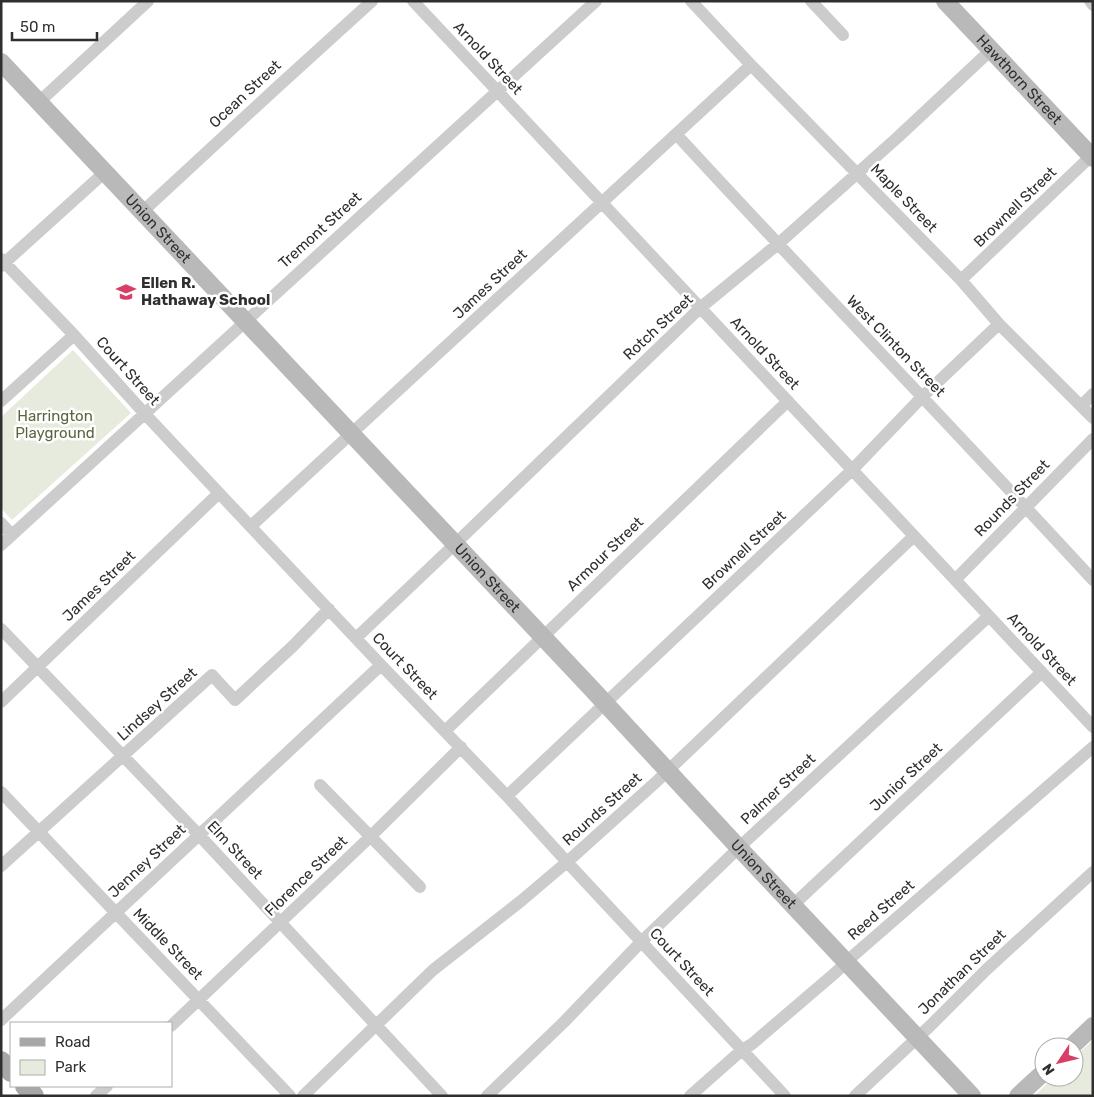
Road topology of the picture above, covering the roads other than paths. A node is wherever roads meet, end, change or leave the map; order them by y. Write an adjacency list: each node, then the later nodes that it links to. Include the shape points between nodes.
1 (148, 1): 15 (street)
2 (372, 1): 21 (street, Ocean Street)
3 (412, 1): 14 (street, Arnold Street)
4 (596, 1): 14 (street, Tremont Street)
5 (691, 1): 13 (street, Maple Street)
6 (811, 1): 10 (street)
7 (945, 1): 11 (main road, Hawthorn Street)
8 (1090, 1): 9 (street)
9 (1093, 5)
10 (843, 35)
11 (991, 50): 17 (main road, Hawthorn Street); 19 (street, Rotch Street)
12 (1, 62): 15 (main road, Union Street)
13 (751, 65): 16 (street, James Street); 19 (street, Maple Street)
14 (497, 91): 20 (street, Arnold Street); 26 (street, Tremont Street)
15 (39, 102): 18 (main road, Union Street)
16 (676, 134): 20 (street, James Street); 22 (street, West Clinton Street)
17 (1092, 157): 24 (street, Brownell Street)
18 (104, 172): 21 (main road, Union Street); 23 (street)
19 (857, 173): 22 (street, Rotch Street); 24 (street, Maple Street)
20 (602, 203): 25 (street, Arnold Street); 36 (street, James Street)
21 (142, 212): 26 (main road, Union Street)
22 (778, 244): 25 (street, Rotch Street); 30 (street, West Clinton Street)
23 (3, 262): 28 (street, Court Street)
24 (961, 280): 27 (street, Maple Street)
25 (700, 308): 32 (street, Arnold Street); 45 (street, Rotch Street)
26 (245, 322): 34 (street, Tremont Street); 36 (main road, Union Street)
27 (999, 324): 30 (street, Brownell Street); 33 (street, Maple Street)
28 (74, 336): 31 (street); 34 (street, Court Street)
29 (1093, 394): 33 (street)
30 (922, 397): 38 (street, Brownell Street); 40 (street, West Clinton Street)
31 (1, 401)
32 (788, 401): 38 (street, Arnold Street); 52 (street, Armour Street)
33 (1081, 406): 35 (street, Maple Street)
34 (145, 414): 39 (street, Court Street); 43 (street, Tremont Street)
35 (1093, 418)
36 (351, 434): 42 (street, James Street); 45 (main road, Union Street)
37 (1093, 439): 40 (street, Rounds Street)
38 (852, 470): 44 (street, Arnold Street); 58 (street, Brownell Street)
39 (219, 493): 42 (street, Court Street); 55 (street, James Street)
40 (1026, 507): 47 (street, Rounds Street); 48 (street, West Clinton Street)
41 (1, 523): 43 (street)
42 (251, 526): 49 (street, Court Street)
43 (12, 535): 46 (street, Tremont Street)
44 (914, 536): 47 (street, Arnold Street); 64 (street, Rounds Street)
45 (455, 544): 52 (main road, Union Street); 53 (street, Rotch Street)
46 (1, 545)
47 (955, 580): 50 (street, Arnold Street)
48 (1093, 580)
49 (329, 609): 53 (street, Court Street); 63 (street, Lindsey Street, via 235,700 212,676)
50 (989, 616): 56 (street, Arnold Street); 71 (street, Palmer Street)
51 (1, 629): 55 (street, Elm Street)
52 (542, 637): 58 (main road, Union Street); 60 (street, Armour Street)
53 (356, 638): 54 (street, Court Street)
54 (380, 664): 60 (street, Court Street); 69 (street, Jenney Street)
55 (38, 667): 57 (street, James Street); 63 (street, Elm Street)
56 (1042, 672): 59 (street, Arnold Street); 76 (street, Junior Street)
57 (1, 702)
58 (605, 704): 64 (main road, Union Street); 67 (street, Brownell Street)
59 (1093, 728)
60 (445, 731): 61 (street, Court Street)
61 (461, 747): 67 (street, Court Street); 70 (street, Florence Street)
62 (1093, 747): 80 (street, Reed Street)
63 (123, 756): 68 (street, Lindsey Street); 69 (street, Elm Street)
64 (668, 771): 71 (main road, Union Street); 72 (street, Rounds Street)
65 (320, 785): 70 (street)
66 (1, 792): 68 (street, Middle Street)
67 (507, 796): 72 (street, Court Street)
68 (38, 831): 73 (street, Lindsey Street); 77 (street, Middle Street)
69 (199, 835): 77 (street, Jenney Street); 78 (street, Elm Street)
70 (370, 837): 75 (street); 78 (street, Florence Street)
71 (739, 848): 76 (main road, Union Street); 79 (street, Palmer Street)
72 (567, 862): 79 (street, Court Street); 83 (street, Rounds Street, via 433,970)
73 (1, 866)
74 (1093, 872): 87 (street, Jonathan Street)
75 (420, 887)
76 (793, 905): 80 (main road, Union Street)
77 (116, 912): 81 (street, Middle Street); 82 (street, Jenney Street)
78 (280, 922): 81 (street, Florence Street); 83 (street, Elm Street)
79 (641, 942): 88 (street, Court Street); 97 (street, Palmer Street)
80 (847, 962): 87 (main road, Union Street); 88 (street, Reed Street)
81 (199, 1000): 84 (street, Florence Street); 94 (street, Middle Street)
82 (1, 1020)
83 (376, 1024): 95 (street, Rounds Street); 96 (street, Elm Street)
84 (172, 1025)
85 (1093, 1026): 86 (main road)
86 (1081, 1037)
87 (917, 1038): 100 (street, Jonathan Street); 101 (main road, Union Street)
88 (742, 1050): 98 (street, Reed Street); 99 (street, Court Street)
89 (1, 1061): 90 (main road)
90 (10, 1071)
91 (1034, 1081): 102 (main road)
92 (106, 1087): 93 (street)
93 (96, 1096)
94 (290, 1096)
95 (303, 1096)
96 (442, 1096)
97 (487, 1096)
98 (690, 1096)
99 (785, 1096)
100 (855, 1096)
101 (972, 1096)
102 (1018, 1096)

